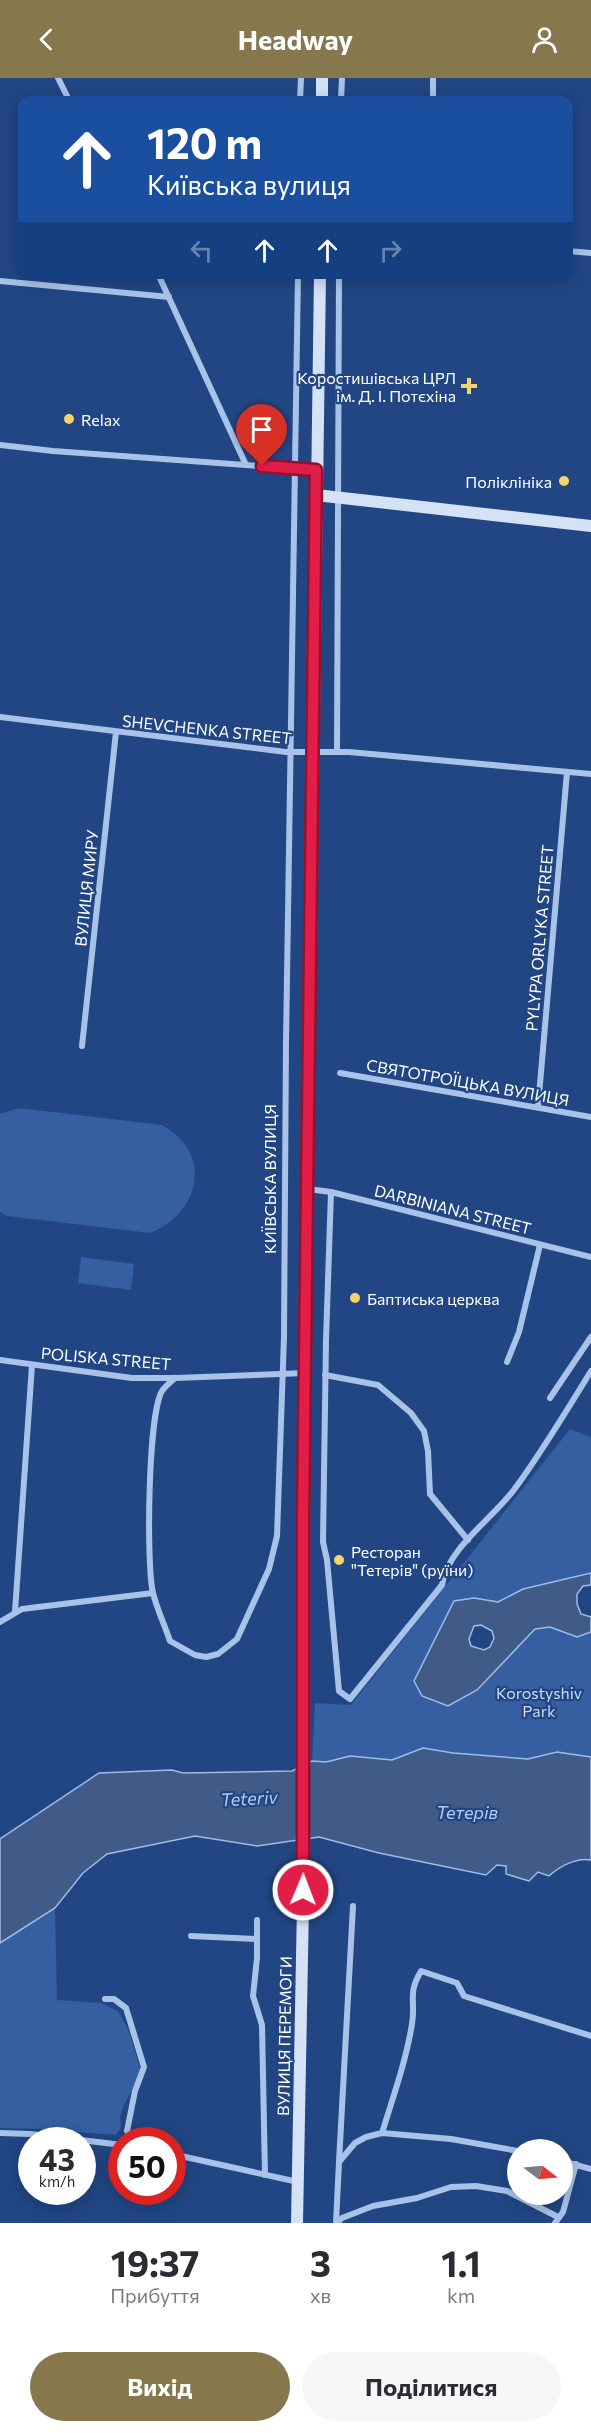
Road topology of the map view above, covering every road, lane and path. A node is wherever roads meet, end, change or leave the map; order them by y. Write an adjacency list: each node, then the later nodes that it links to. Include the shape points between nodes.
1 (58, 78): 6 (street)
2 (301, 78): 7 (street)
3 (322, 78): 8 (main road)
4 (342, 78): 9 (street)
5 (433, 78): 10 (street)
6 (67, 96)
7 (300, 96)
8 (322, 96)
9 (341, 96)
10 (433, 96)
11 (573, 251): 12 (street)
12 (591, 253)
13 (160, 279): 18 (street)
14 (298, 279): 21 (street, КИЇВСЬКА ВУЛИЦЯ)
15 (320, 279): 22 (main road)
16 (339, 279): 24 (street)
17 (0, 281): 18 (street)
18 (169, 297): 20 (street)
19 (0, 445): 20 (street)
20 (246, 465): 21 (street)
21 (295, 469): 22 (street); 28 (street, КИЇВСЬКА ВУЛИЦЯ)
22 (316, 470): 23 (main road)
23 (316, 495): 24 (main road); 29 (main road)
24 (337, 498): 25 (main road); 30 (street)
25 (591, 526)
26 (0, 717): 27 (street, SHEVCHENKA STREET)
27 (116, 732): 28 (street, SHEVCHENKA STREET); 33 (street, ВУЛИЦЯ МИРУ)
28 (290, 752): 29 (street, SHEVCHENKA STREET); 47 (street, КИЇВСЬКА ВУЛИЦЯ)
29 (313, 752): 30 (street, SHEVCHENKA STREET); 37 (main road)
30 (337, 752): 31 (street, SHEVCHENKA STREET)
31 (567, 772): 32 (street, SHEVCHENKA STREET); 35 (street, PYLYPA ORLYKA STREET)
32 (591, 774)
33 (82, 1046)
34 (340, 1073): 35 (street, СВЯТОТРОЇЦЬКА ВУЛИЦЯ)
35 (538, 1107): 36 (street, СВЯТОТРОЇЦЬКА ВУЛИЦЯ)
36 (591, 1117)
37 (308, 1189): 38 (street, DARBINIANA STREET); 46 (main road)
38 (331, 1192): 39 (street, DARBINIANA STREET); 48 (street)
39 (540, 1245): 40 (street, DARBINIANA STREET); 43 (street, via 519,1332)
40 (591, 1257)
41 (591, 1337): 50 (street)
42 (0, 1360): 44 (street, POLISKA STREET)
43 (507, 1362)
44 (32, 1365): 49 (street, POLISKA STREET, via 132,1378); 53 (street)
45 (591, 1371): 51 (street, via 514,1490)
46 (306, 1373): 47 (street, POLISKA STREET); 72 (main road, ВУЛИЦЯ ПЕРЕМОГИ)
47 (282, 1374): 49 (street, POLISKA STREET); 52 (street, КИЇВСЬКА ВУЛИЦЯ, via 278,1536 269,1569 237,1639 218,1654 195,1655 171,1641)
48 (325, 1375): 51 (street, via 378,1385 411,1413 424,1431 430,1494); 51 (street, via 323,1542 339,1691 350,1699 442,1585 444,1572)
49 (176, 1378): 52 (street, via 162,1391 154,1417 150,1486)
50 (550, 1398)
51 (468, 1540)
52 (153, 1593): 53 (street)
53 (15, 1612): 54 (street)
54 (0, 1622)
55 (353, 1906): 67 (street)
56 (257, 1920): 58 (street, ВУЛИЦЯ ПЕРЕМОГИ)
57 (191, 1936): 58 (street)
58 (257, 1939): 71 (street, ВУЛИЦЯ ПЕРЕМОГИ, via 253,1996 262,2025)
59 (105, 1999): 61 (street, via 126,2008 144,2067)
60 (591, 2036): 63 (street, via 464,1996 456,1983 422,1971 412,1985 412,2023)
61 (128, 2127)
62 (0, 2133): 64 (street)
63 (382, 2133): 65 (street); 67 (street, via 355,2143)
64 (108, 2143)
65 (507, 2149)
66 (186, 2157): 71 (street)
67 (339, 2162): 75 (street)
68 (573, 2163): 69 (street)
69 (576, 2164): 70 (street); 73 (street, via 563,2212)
70 (591, 2169)
71 (265, 2175): 72 (street)
72 (298, 2182): 74 (main road, ВУЛИЦЯ ПЕРЕМОГИ)
73 (556, 2220): 75 (street, via 507,2191 476,2186 451,2187 373,2206)
74 (297, 2223)
75 (337, 2223)

